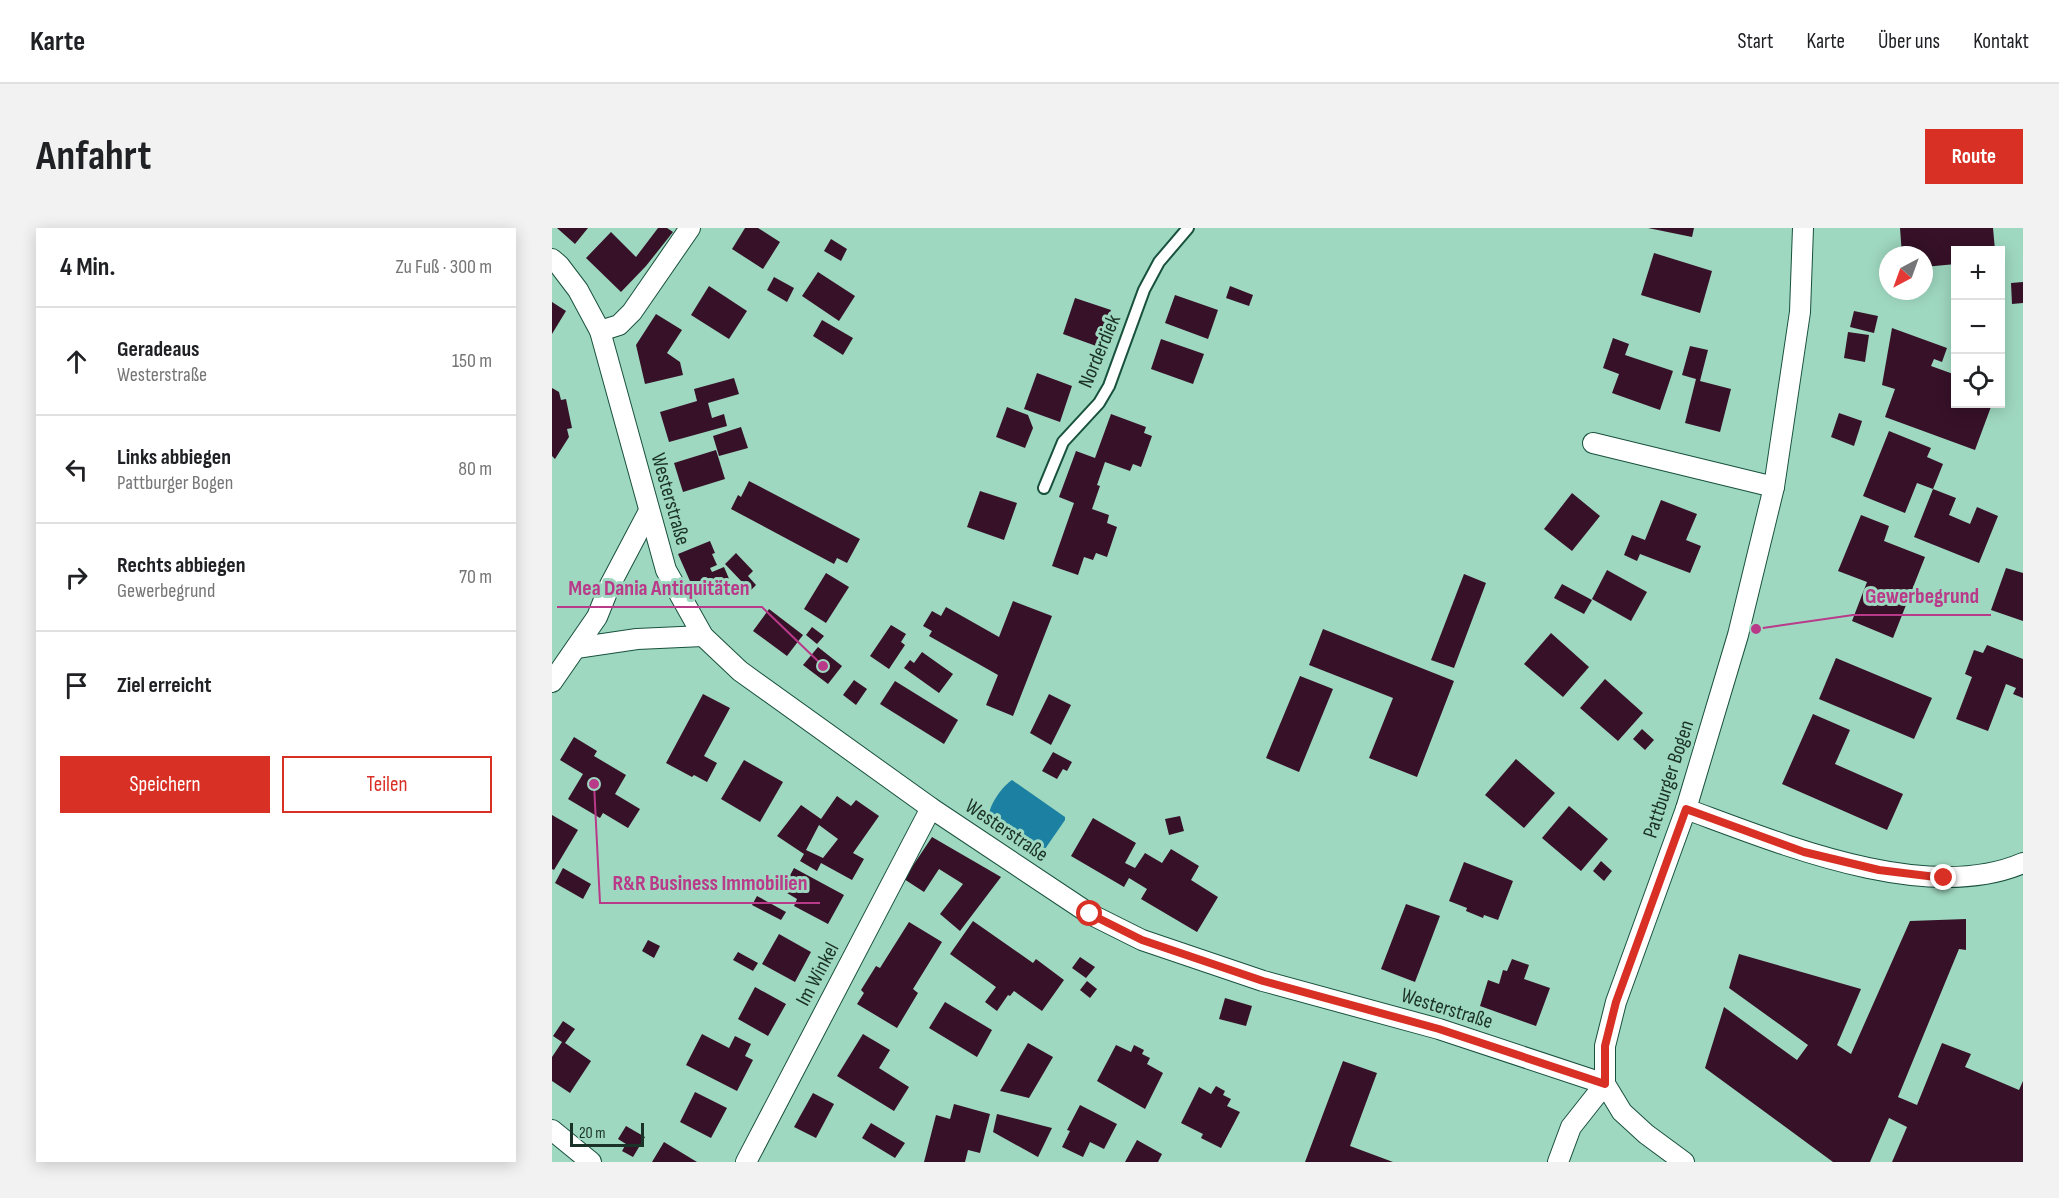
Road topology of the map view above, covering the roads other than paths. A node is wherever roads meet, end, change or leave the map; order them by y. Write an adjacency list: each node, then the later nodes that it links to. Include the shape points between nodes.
1 (690, 228): 5 (street, via 632,312 619,325)
2 (1188, 228): 8 (lane, Norderdiek, via 1159,262 1144,290 1109,386 1064,442)
3 (1803, 228): 7 (street, Pattburger Bogen, via 1800,312)
4 (552, 259): 5 (street, Westerstraße, via 578,290)
5 (600, 331): 9 (street, Westerstraße)
6 (1593, 443): 7 (street)
7 (1774, 487): 14 (street, Pattburger Bogen, via 1738,635)
8 (1044, 488)
9 (649, 511): 10 (street, Westerstraße, via 666,570); 11 (street, via 597,617)
10 (702, 636): 11 (street, via 637,639); 13 (street, Westerstraße, via 740,670)
11 (576, 648): 12 (street)
12 (555, 671)
13 (931, 808): 16 (street, Westerstraße, via 1090,914 1142,940 1263,981 1439,1029); 19 (street, Im Winkel)
14 (1686, 809): 15 (street, via 1804,852 1879,870 1944,878 1977,875); 16 (street, Pattburger Bogen, via 1616,1002 1605,1046)
15 (2023, 863)
16 (1605, 1084): 20 (street, via 1571,1127); 21 (street, via 1622,1112)
17 (552, 1130): 18 (street)
18 (591, 1162)
19 (746, 1162)
20 (1558, 1162)
21 (1684, 1162)

